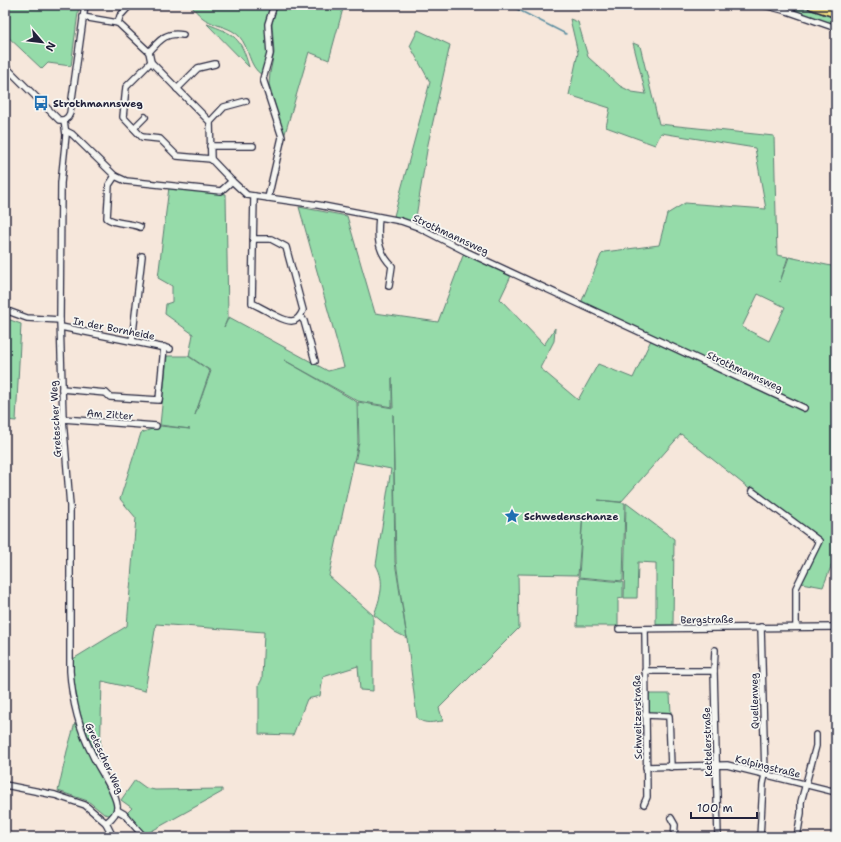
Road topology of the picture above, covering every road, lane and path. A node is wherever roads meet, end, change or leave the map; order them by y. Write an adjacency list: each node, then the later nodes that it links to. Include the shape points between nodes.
1 (85, 5): 7 (street)
2 (130, 5): 8 (street)
3 (274, 5): 28 (street, via 268,24 270,54 263,78 282,137)
4 (764, 5): 9 (street)
5 (812, 5): 6 (highway)
6 (836, 13)
7 (83, 17): 8 (street); 18 (street, via 70,112)
8 (118, 22): 11 (street)
9 (836, 28)
10 (183, 35): 11 (street, via 164,36)
11 (149, 52): 12 (street)
12 (151, 62): 15 (street); 20 (street, via 126,87 123,117)
13 (215, 64): 15 (street, via 198,68)
14 (5, 66): 18 (street, via 56,116)
15 (177, 89): 19 (street)
16 (246, 101): 19 (street, via 224,107)
17 (145, 116): 20 (street)
18 (64, 120): 21 (street, Gretescher Weg)
19 (210, 122): 22 (street)
20 (134, 128): 24 (street, via 142,137 160,139 178,156)
21 (66, 131): 25 (street); 36 (street, Gretescher Weg, via 61,184)
22 (210, 146): 23 (street); 24 (street)
23 (253, 146)
24 (211, 159): 26 (street, Strothmannsweg)
25 (115, 176): 26 (street, via 126,181 221,191); 30 (street, via 109,185 107,218 112,222)
26 (232, 181): 27 (street, Strothmannsweg, via 247,195)
27 (254, 196): 28 (street, Strothmannsweg); 31 (street)
28 (268, 198): 29 (street, Strothmannsweg)
29 (379, 217): 33 (street, via 377,235 383,255 392,266); 43 (street, Strothmannsweg, via 418,227)
30 (140, 227)
31 (253, 239): 35 (street, via 271,239 286,247 303,310); 35 (street, via 252,303 287,321 295,321)
32 (142, 256): 38 (street)
33 (389, 286)
34 (5, 310): 36 (street, via 27,318)
35 (301, 317): 41 (street)
36 (60, 320): 37 (street, Gretescher Weg)
37 (60, 327): 38 (street, In der Bornheide); 42 (street, Gretescher Weg)
38 (132, 341): 39 (street, In der Bornheide)
39 (164, 347): 40 (street, In der Bornheide); 42 (street, In der Bornheide, via 159,400 110,397 106,393)
40 (170, 349)
41 (315, 361)
42 (62, 389): 44 (street, Gretescher Weg)
43 (804, 408)
44 (63, 419): 45 (street, Am Zitter); 65 (street, Gretescher Weg, via 70,506 72,691 84,737 113,794)
45 (156, 426)
46 (752, 491): 48 (street, via 819,541 796,588)
47 (761, 627): 48 (street, Bergstraße); 51 (street, Bergstraße); 60 (street, Quellenweg)
48 (796, 627): 49 (street, Bergstraße)
49 (836, 627)
50 (619, 629): 51 (street, Bergstraße)
51 (645, 629): 54 (street, Schweitzerstraße)
52 (715, 650): 53 (street, Kettelerstraße)
53 (714, 671): 54 (street); 58 (street, Kettelerstraße)
54 (645, 672): 55 (street, Schweitzerstraße)
55 (645, 715): 57 (street, Schweitzerstraße); 59 (street, via 669,716)
56 (816, 735): 62 (street, via 816,746)
57 (646, 766): 59 (street, Kolpingstraße); 64 (street, Schweitzerstraße, via 647,797)
58 (716, 766): 59 (street, Kolpingstraße); 60 (street, Kolpingstraße); 71 (street, Kettelerstraße)
59 (672, 767)
60 (765, 775): 62 (street, Kolpingstraße); 72 (street, Quellenweg)
61 (5, 785): 67 (street, via 75,800 85,804)
62 (805, 785): 63 (street, Kolpingstraße); 73 (street)
63 (836, 792)
64 (644, 804)
65 (116, 810): 67 (street, Gretescher Weg); 69 (street, via 124,814)
66 (671, 818): 70 (street)
67 (106, 822): 68 (street)
68 (113, 837)
69 (144, 837)
70 (674, 837)
71 (718, 837)
72 (760, 837)
73 (797, 837)

